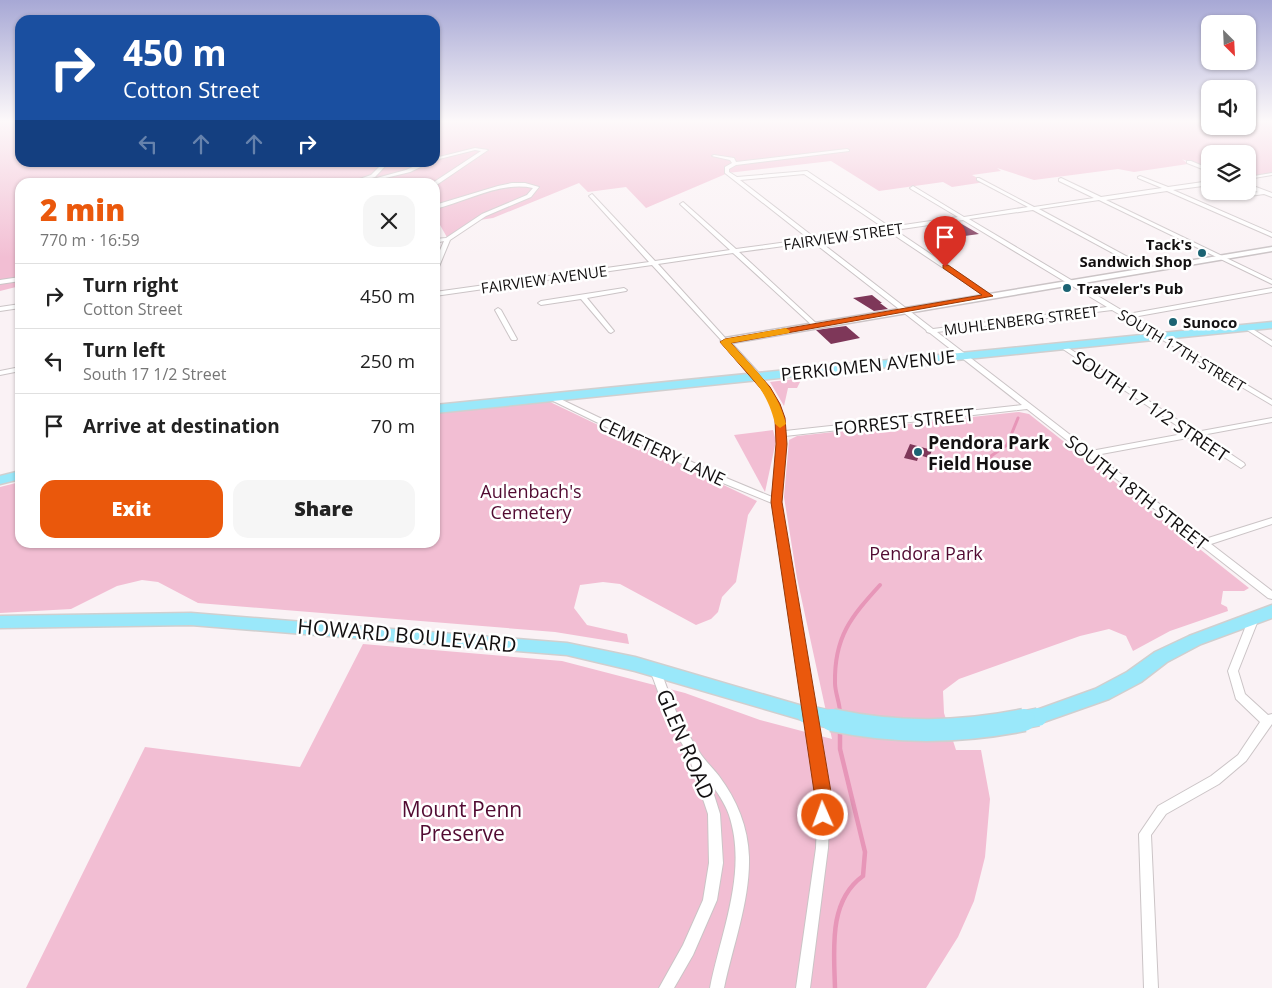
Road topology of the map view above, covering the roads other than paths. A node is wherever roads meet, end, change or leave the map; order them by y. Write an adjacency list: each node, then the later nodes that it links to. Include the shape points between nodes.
1 (462, 166): 13 (street)
2 (731, 166): 10 (street, via 726,172)
3 (382, 167): 8 (street)
4 (417, 167): 9 (street)
5 (1272, 174): 7 (street)
6 (1140, 177): 16 (street)
7 (1256, 177)
8 (364, 178)
9 (381, 178)
10 (735, 179): 27 (street, via 804,172); 31 (street, SOUTH 18TH STREET)
11 (979, 179): 25 (street)
12 (1061, 180): 22 (street)
13 (440, 181)
14 (1201, 184): 16 (street, FAIRVIEW STREET)
15 (913, 188): 26 (street, SOUTH 17TH STREET)
16 (1168, 189): 22 (street, FAIRVIEW STREET); 28 (street)
17 (1256, 189): 18 (street)
18 (1264, 192): 19 (street); 21 (street)
19 (1256, 193)
20 (592, 196): 36 (street)
21 (1272, 196)
22 (1101, 199): 25 (street, FAIRVIEW STREET); 35 (street)
23 (683, 204): 33 (street)
24 (440, 206): 29 (street, via 506,187 528,184 536,187 529,196 484,214)
25 (1034, 208): 26 (street, FAIRVIEW STREET); 37 (street)
26 (964, 219): 27 (street, FAIRVIEW STREET); 41 (street, SOUTH 17TH STREET)
27 (890, 229): 31 (street, FAIRVIEW STREET); 45 (street)
28 (1272, 234)
29 (448, 239): 30 (street); 34 (street)
30 (440, 240)
31 (813, 240): 33 (street, FAIRVIEW STREET); 52 (street, SOUTH 18TH STREET)
32 (1272, 249): 35 (street)
33 (735, 251): 36 (street, FAIRVIEW STREET); 55 (street)
34 (440, 257)
35 (1221, 257): 37 (street); 40 (street)
36 (654, 263): 44 (street, FAIRVIEW AVENUE); 61 (street)
37 (1148, 270): 41 (street)
38 (15, 280): 39 (street)
39 (0, 282)
40 (1272, 282)
41 (1070, 283): 45 (street); 49 (street, SOUTH 17TH STREET)
42 (624, 290): 46 (street)
43 (1272, 290): 53 (street)
44 (440, 293)
45 (989, 296): 52 (street)
46 (583, 297): 47 (street); 57 (street)
47 (541, 303)
48 (15, 307): 50 (street)
49 (1113, 308): 53 (street, SOUTH 17TH STREET); 58 (street, MUHLENBERG STREET)
50 (0, 309)
51 (498, 310): 60 (street)
52 (903, 311): 55 (street); 58 (street, SOUTH 18TH STREET)
53 (1126, 316): 59 (street, SOUTH 17TH STREET)
54 (1272, 325): 56 (main road, PERKIOMEN AVENUE)
55 (816, 326): 61 (street)
56 (1246, 327): 59 (main road, PERKIOMEN AVENUE); 62 (street)
57 (611, 331)
58 (930, 331): 64 (street, SOUTH 18TH STREET)
59 (1159, 336): 63 (main road, PERKIOMEN AVENUE); 69 (street, SOUTH 17TH STREET)
60 (514, 339)
61 (725, 342): 67 (street)
62 (1272, 344)
63 (1062, 346): 64 (main road, PERKIOMEN AVENUE); 74 (street, SOUTH 17 1/2 STREET)
64 (961, 356): 67 (main road, PERKIOMEN AVENUE); 70 (street, SOUTH 18TH STREET)
65 (15, 370): 66 (street)
66 (0, 373)
67 (756, 376): 68 (main road, PERKIOMEN AVENUE); 73 (street, via 776,404)
68 (549, 397): 71 (main road, PERKIOMEN AVENUE); 79 (street, CEMETERY LANE)
69 (1272, 403)
70 (1027, 407): 73 (street, FORREST STREET); 75 (street, SOUTH 18TH STREET)
71 (440, 408)
72 (1272, 420): 74 (street)
73 (782, 434): 79 (street)
74 (1194, 434): 75 (street); 76 (street, SOUTH 17 1/2 STREET)
75 (1088, 454): 81 (street, SOUTH 18TH STREET)
76 (1241, 465)
77 (15, 476): 78 (main road)
78 (0, 480)
79 (776, 502): 91 (street, via 824,798 822,848)
80 (1272, 521): 81 (street)
81 (1203, 543): 82 (street, SOUTH 18TH STREET)
82 (1272, 596)
83 (1272, 611): 84 (main road, HOWARD BOULEVARD)
84 (1254, 618): 86 (main road, HOWARD BOULEVARD, bridge, via 1161,657 1102,694 1038,717 971,729 924,731 849,724); 87 (street, via 1233,671 1240,696)
85 (0, 622): 86 (main road, HOWARD BOULEVARD, via 141,618 231,621 567,649)
86 (655, 670): 88 (street, GLEN ROAD, via 675,720)
87 (1269, 719): 92 (street, via 1242,758 1215,780 1162,810 1145,834)
88 (694, 754): 89 (street, GLEN ROAD, via 714,814 716,862 710,900 688,950); 90 (street, via 715,779 735,814 740,835 742,863 738,899 722,955)
89 (666, 988)
90 (717, 988)
91 (803, 988)
92 (1151, 988)

